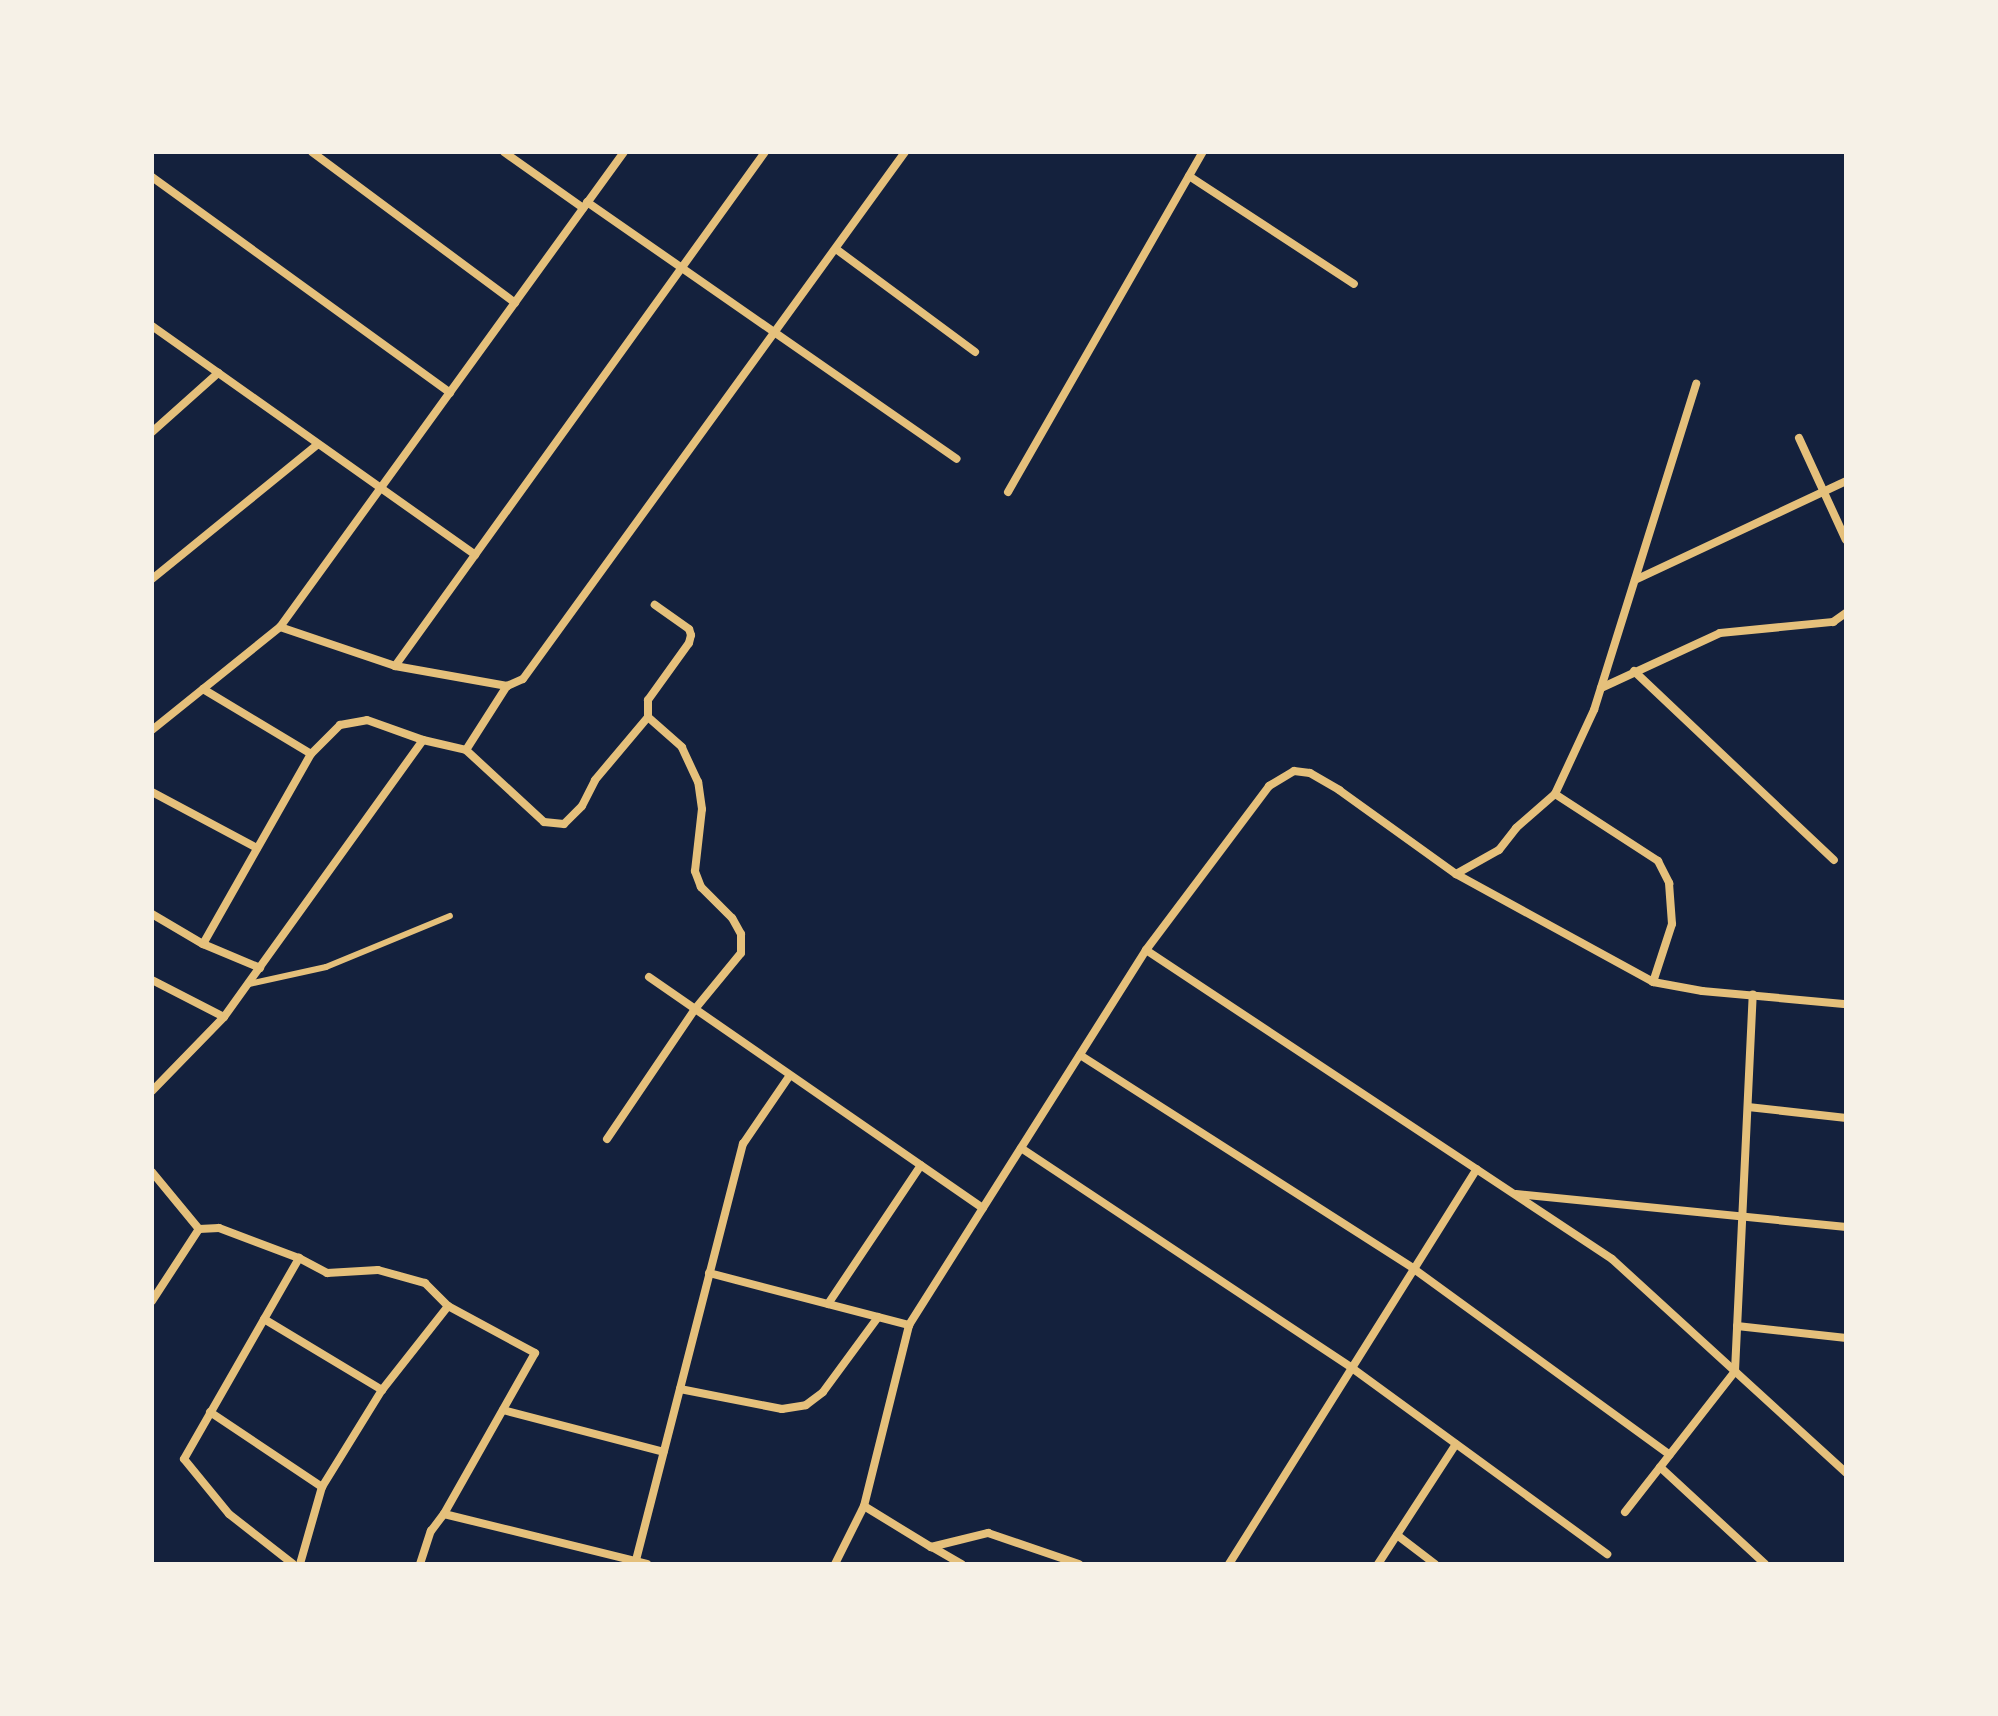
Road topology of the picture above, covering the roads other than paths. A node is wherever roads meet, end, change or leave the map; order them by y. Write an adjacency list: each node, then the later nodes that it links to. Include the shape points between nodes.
1 (312, 152): 13 (street)
2 (504, 152): 9 (street)
3 (624, 152): 9 (street)
4 (765, 152): 11 (street)
5 (905, 152): 10 (street)
6 (1203, 152): 7 (street)
7 (1189, 176): 12 (street); 26 (street)
8 (152, 177): 19 (street)
9 (585, 205): 11 (street); 13 (street)
10 (836, 249): 15 (street); 16 (street)
11 (680, 267): 15 (street); 29 (street)
12 (1354, 284)
13 (515, 303): 19 (street)
14 (152, 326): 17 (street)
15 (776, 334): 23 (street); 37 (street, via 523,679)
16 (975, 352)
17 (218, 373): 20 (street); 22 (street)
18 (1696, 384): 31 (street)
19 (450, 393): 25 (street)
20 (152, 432)
21 (1799, 438): 27 (street)
22 (317, 445): 25 (street); 30 (street)
23 (957, 459)
24 (1846, 481): 27 (street)
25 (380, 490): 29 (street); 34 (street)
26 (1008, 492)
27 (1824, 492): 28 (street); 31 (street)
28 (1846, 540)
29 (475, 555): 35 (street)
30 (152, 579)
31 (1635, 580): 38 (street)
32 (655, 605): 40 (street, via 691,635 648,700)
33 (1846, 613): 36 (street, via 1833,622 1720,633)
34 (280, 627): 35 (street); 39 (street)
35 (395, 666): 37 (street)
36 (1634, 671): 38 (street); 48 (street)
37 (507, 686): 43 (street)
38 (1601, 688): 46 (street)
39 (203, 689): 41 (street); 44 (street)
40 (648, 717): 43 (street, via 564,824 544,822); 61 (street, via 682,747 698,782 702,809 695,871 701,887 741,934 741,953)
41 (152, 730)
42 (423, 740): 43 (street); 44 (street, via 353,720 340,725); 54 (street)
43 (466, 750)
44 (311, 754): 47 (street)
45 (152, 792): 47 (street)
46 (1555, 794): 49 (street, via 1499,850); 57 (street, via 1658,861 1669,883 1672,924)
47 (257, 848): 52 (street)
48 (1834, 860)
49 (1456, 874): 53 (street, via 1339,790 1310,773 1294,771 1269,786); 57 (street)
50 (152, 914): 52 (street)
51 (450, 916): 58 (lane, via 326,967)
52 (203, 944): 54 (street)
53 (1146, 950): 63 (street); 71 (street)
54 (260, 968): 58 (street)
55 (649, 977): 61 (street)
56 (152, 980): 62 (street)
57 (1653, 982): 59 (street)
58 (249, 984): 62 (street)
59 (1753, 994): 60 (street); 66 (street)
60 (1846, 1004)
61 (695, 1009): 64 (street); 68 (street)
62 (224, 1017): 65 (street)
63 (1080, 1055): 69 (street); 79 (street)
64 (790, 1075): 70 (street); 80 (street, via 743,1144)
65 (152, 1091)
66 (1748, 1107): 67 (street); 75 (street)
67 (1846, 1118)
68 (607, 1139)
69 (1021, 1148): 74 (street); 89 (street)
70 (921, 1165): 74 (street); 82 (street)
71 (1477, 1169): 73 (street); 79 (street)
72 (152, 1172): 77 (street)
73 (1514, 1194): 75 (street); 90 (street, via 1612,1259)
74 (983, 1208): 86 (street)
75 (1742, 1217): 76 (street); 87 (street)
76 (1846, 1227)
77 (199, 1229): 78 (street, via 219,1228); 81 (street)
78 (299, 1258): 83 (street, via 327,1273 378,1270 425,1283); 85 (street)
79 (1414, 1269): 89 (street); 97 (street)
80 (709, 1273): 82 (street); 91 (street)
81 (152, 1301)
82 (828, 1304): 84 (street)
83 (448, 1306): 92 (street); 93 (street, via 535,1353)
84 (878, 1317): 86 (street); 91 (street, via 823,1392 806,1405 782,1409)
85 (264, 1319): 92 (street); 94 (street)
86 (909, 1325): 101 (street)
87 (1737, 1326): 88 (street); 90 (street)
88 (1846, 1338)
89 (1352, 1368): 95 (street); 115 (street)
90 (1735, 1371): 97 (street); 99 (street)
91 (680, 1389): 96 (street)
92 (382, 1390): 100 (street)
93 (503, 1410): 96 (street); 103 (street)
94 (210, 1412): 100 (street); 109 (street, via 184,1459 229,1514)
95 (1456, 1444): 104 (street); 106 (street)
96 (664, 1452): 107 (street)
97 (1670, 1455): 98 (street)
98 (1660, 1467): 102 (street); 118 (street)
99 (1846, 1473)
100 (322, 1487): 110 (street)
101 (864, 1506): 105 (street); 113 (street)
102 (1625, 1512)
103 (444, 1514): 107 (street); 111 (street, via 431,1531)
104 (1397, 1535): 116 (street); 117 (street)
105 (931, 1547): 108 (street, via 988,1533); 114 (street)
106 (1607, 1554)
107 (635, 1563): 112 (street)
108 (1073, 1563)
109 (293, 1564)
110 (300, 1564)
111 (420, 1564)
112 (647, 1564)
113 (835, 1564)
114 (961, 1564)
115 (1229, 1564)
116 (1378, 1564)
117 (1435, 1564)
118 (1765, 1564)

